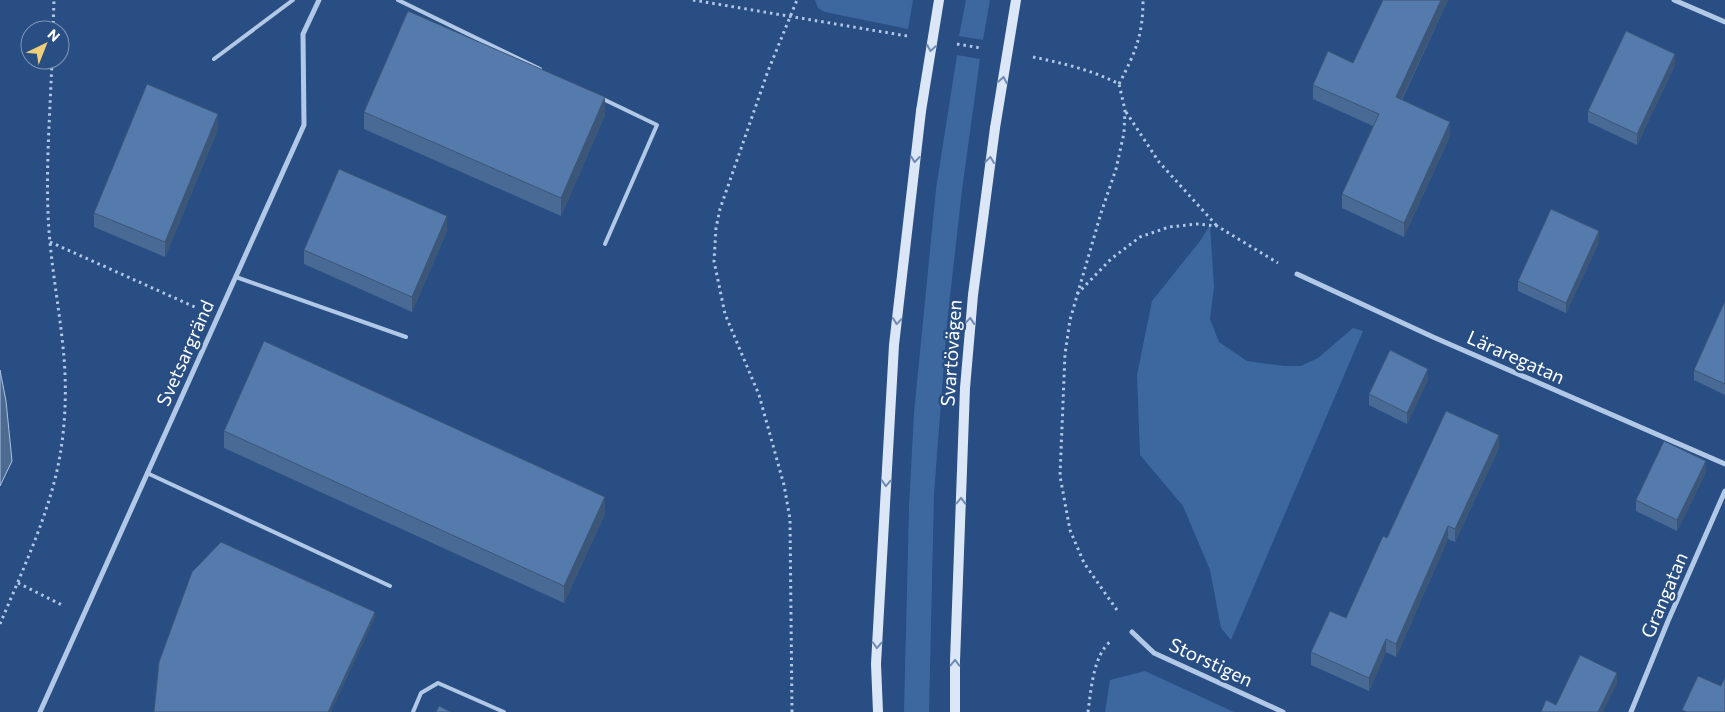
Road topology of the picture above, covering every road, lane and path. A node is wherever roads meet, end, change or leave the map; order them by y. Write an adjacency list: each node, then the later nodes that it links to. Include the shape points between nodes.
1 (54, 0): 12 (path)
2 (293, 0): 18 (lane)
3 (319, 0): 28 (street, Svetsargränd, via 303,34 304,125)
4 (398, 0): 19 (lane)
5 (693, 0): 11 (path)
6 (797, 0): 11 (path)
7 (939, 0): 44 (main road, one-way to 44, bridge, via 921,111 894,345 876,664)
8 (1016, 0): 45 (main road, Svartövägen, one-way to 8, bridge, via 965,388 973,296 995,128)
9 (1142, 0): 21 (path, via 1141,26 1134,55)
10 (1674, 0): 13 (street)
11 (790, 17): 14 (path); 43 (path, via 720,209 714,261 725,314 759,395 774,444 790,518)
12 (53, 20)
13 (1725, 22)
14 (908, 36)
15 (955, 44): 16 (path)
16 (981, 48)
17 (1033, 57): 21 (path)
18 (214, 59)
19 (541, 69)
20 (52, 70): 25 (path)
21 (1119, 84): 23 (path)
22 (594, 95): 26 (lane, via 657,125)
23 (1125, 110): 24 (path, via 1159,162); 29 (path, via 1116,169)
24 (1217, 226): 27 (path); 29 (path, via 1169,227 1140,238 1111,259)
25 (50, 242): 30 (path); 35 (path, via 64,349 64,421 52,490)
26 (605, 244)
27 (1297, 274): 32 (street, Läraregatan)
28 (236, 277): 30 (street, Svetsargränd); 31 (lane)
29 (1076, 295): 39 (path, via 1065,354 1060,476 1070,530 1084,563)
30 (217, 317): 33 (street, Svetsargränd)
31 (406, 337)
32 (1725, 464)
33 (147, 473): 36 (lane); 37 (street, Svetsargränd)
34 (1725, 491): 48 (street, Grangatan)
35 (18, 583): 37 (path); 38 (path)
36 (390, 586)
37 (82, 616): 40 (street, Svetsargränd)
38 (0, 624)
39 (1132, 632): 46 (path, via 1109,641 1102,650); 47 (street, Storstigen, via 1154,653)
40 (40, 712)
41 (413, 712): 42 (lane, via 421,693 438,683)
42 (504, 712)
43 (792, 712)
44 (878, 712)
45 (955, 712)
46 (1088, 712)
47 (1283, 712)
48 (1631, 712)

